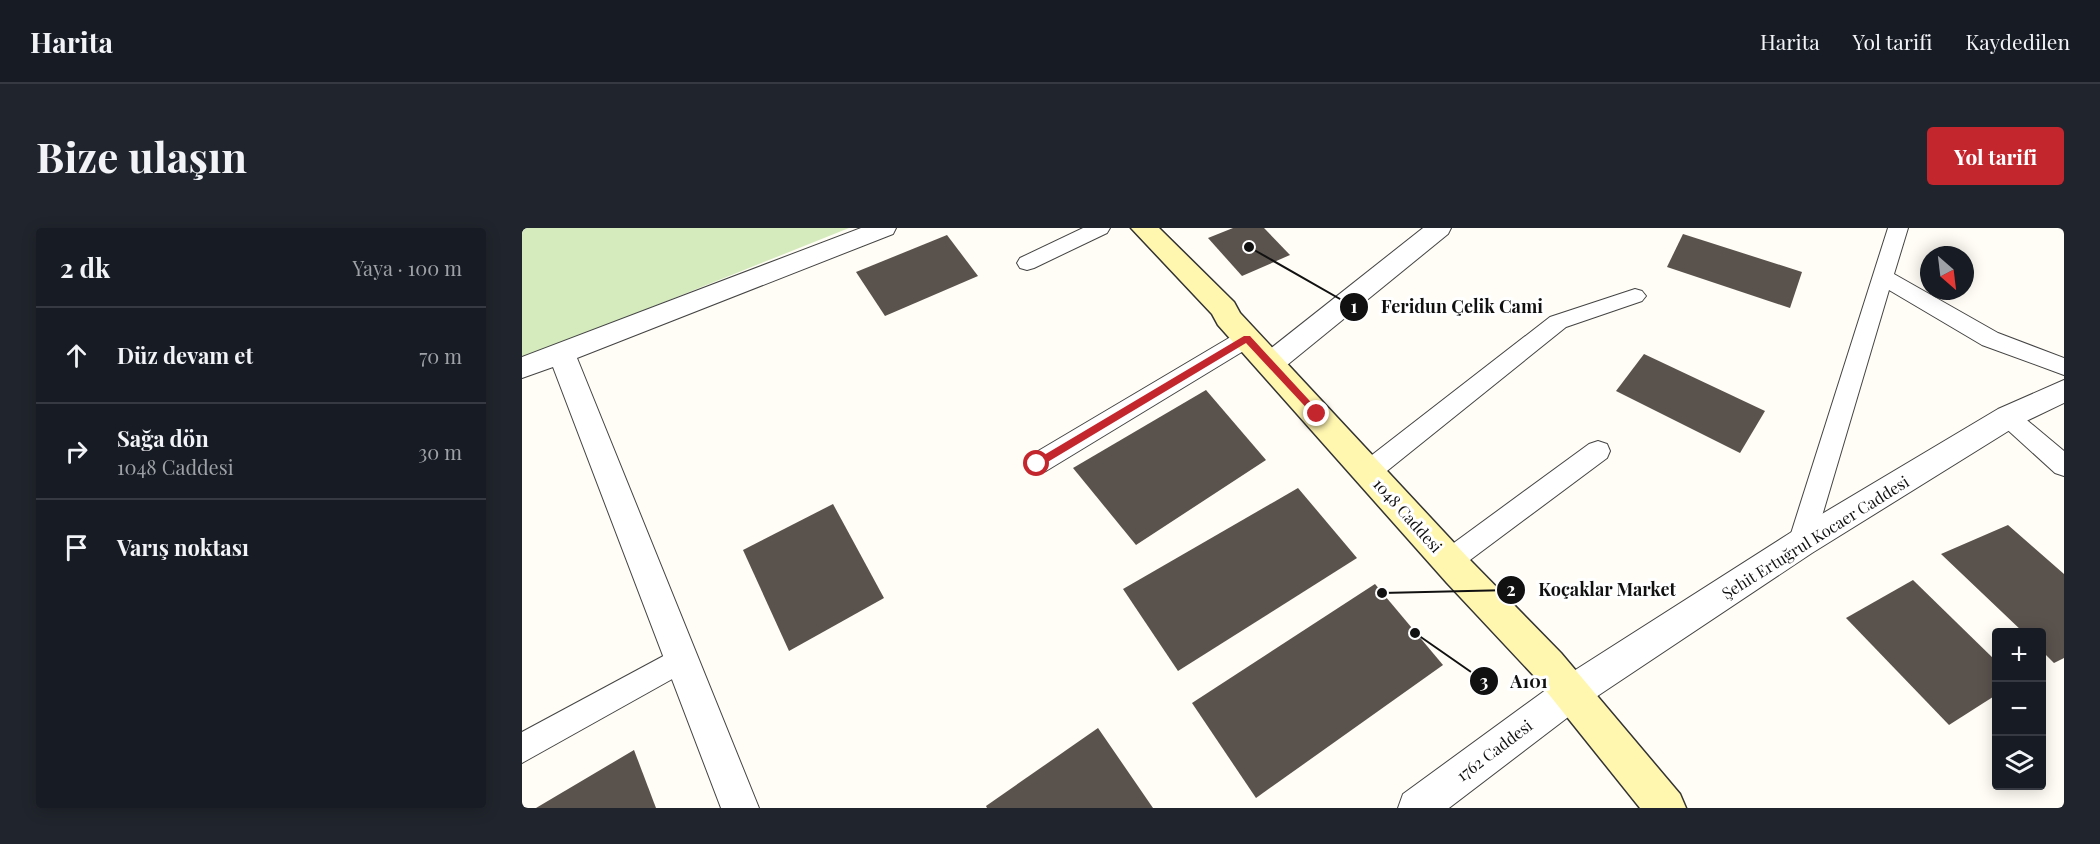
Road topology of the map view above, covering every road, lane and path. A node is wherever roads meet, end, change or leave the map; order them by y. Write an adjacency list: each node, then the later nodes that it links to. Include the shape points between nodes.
1 (884, 228): 10 (street)
2 (1100, 228): 6 (street)
3 (1144, 228): 9 (main road, 1048 Caddesi, via 1224,309)
4 (1439, 228): 11 (street)
5 (1898, 228): 7 (street)
6 (1027, 263)
7 (1883, 277): 12 (street, via 1990,339); 20 (street)
8 (1635, 296): 19 (street, via 1558,322)
9 (1247, 338): 11 (main road, 1048 Caddesi); 17 (street)
10 (561, 352): 13 (street); 22 (street)
11 (1270, 363): 19 (main road, 1048 Caddesi)
12 (2064, 367)
13 (522, 368)
14 (2064, 391): 15 (street, Şehit Ertuğrul Kocaer Caddesi)
15 (2008, 417): 18 (street); 20 (street, Şehit Ertuğrul Kocaer Caddesi)
16 (1598, 451): 21 (street)
17 (1037, 464)
18 (2064, 466)
19 (1368, 472): 21 (main road, 1048 Caddesi)
20 (1801, 543): 23 (street, Şehit Ertuğrul Kocaer Caddesi)
21 (1449, 561): 23 (main road, 1048 Caddesi)
22 (682, 660): 24 (street); 25 (street)
23 (1571, 693): 26 (street, 1762 Caddesi); 27 (main road, 1048 Caddesi)
24 (522, 748)
25 (740, 808)
26 (1417, 808)
27 (1666, 808)

